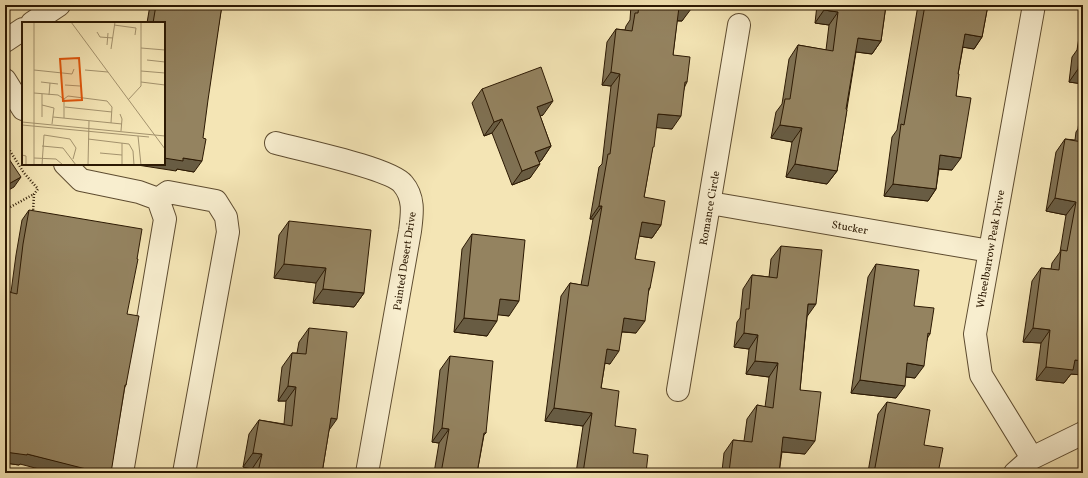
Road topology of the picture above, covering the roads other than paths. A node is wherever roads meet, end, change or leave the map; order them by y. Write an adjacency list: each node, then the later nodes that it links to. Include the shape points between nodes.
1 (59, 5): 3 (street)
2 (1034, 5): 13 (street, Wheelbarrow Peak Drive)
3 (34, 22)
4 (740, 25): 12 (street, Romance Circle)
5 (22, 30): 6 (street)
6 (5, 41)
7 (5, 80): 8 (street)
8 (22, 107)
9 (276, 143): 19 (street, Painted Desert Drive, via 383,172 395,177 410,194 410,231)
10 (66, 165): 11 (street, via 81,180 139,192)
11 (158, 199): 17 (street, via 165,219); 18 (street, via 168,192 216,201 226,217 228,232)
12 (710, 203): 13 (street, Stucker); 14 (street, Romance Circle)
13 (990, 251): 16 (street, Wheelbarrow Peak Drive, via 975,334 981,375)
14 (678, 390)
15 (1083, 433): 16 (street)
16 (1032, 458): 20 (street)
17 (122, 473)
18 (184, 473)
19 (367, 473)
20 (1015, 473)

